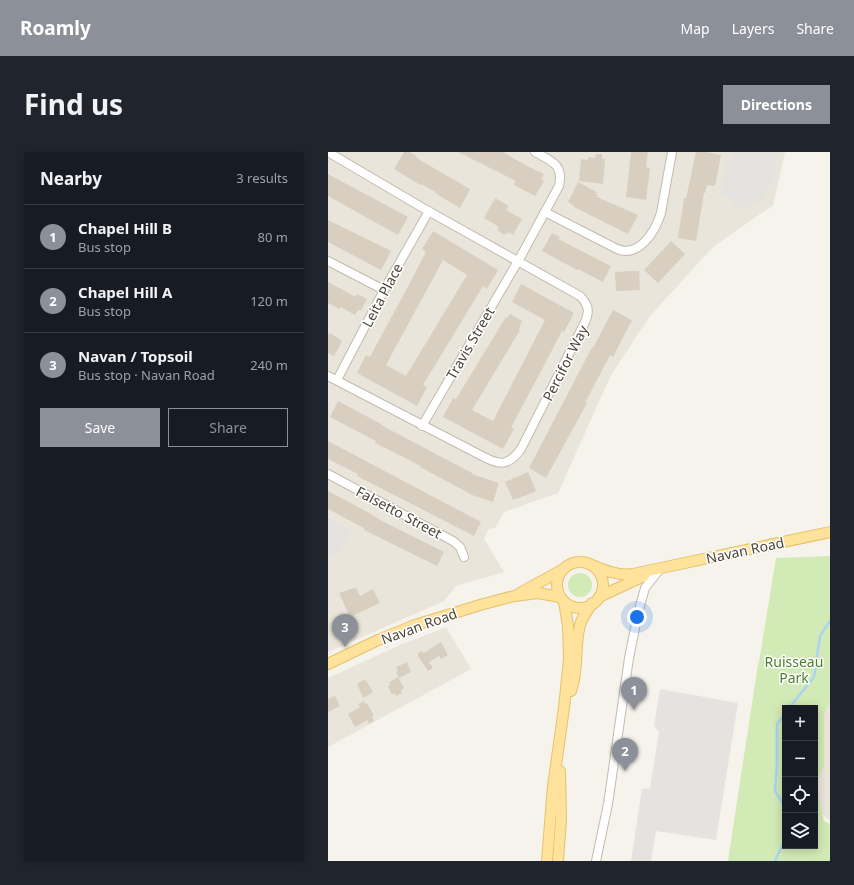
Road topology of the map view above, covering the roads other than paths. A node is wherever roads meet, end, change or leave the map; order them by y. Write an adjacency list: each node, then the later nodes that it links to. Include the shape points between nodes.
1 (328, 152): 4 (street, Percifor Way)
2 (535, 152): 5 (street, Travis Street, via 552,162 560,171 561,177)
3 (672, 152): 5 (street, via 659,222 638,248 629,252 617,249)
4 (429, 211): 7 (street, Percifor Way); 8 (street, Leita Place)
5 (545, 212): 7 (street, Travis Street)
6 (328, 261): 8 (street)
7 (517, 261): 11 (street, Travis Street); 11 (street, Percifor Way, via 580,296 589,310 588,317 520,449 510,461 496,462)
8 (384, 290): 10 (street, Leita Place)
9 (328, 376): 10 (street, Percifor Way)
10 (337, 380): 11 (street, Percifor Way)
11 (422, 426)
12 (328, 474): 14 (street, Falsetto Street, via 453,541 460,547)
13 (830, 532): 16 (main road, Navan Road)
14 (464, 557)
15 (589, 564): 16 (main road, Navan Road, via 625,575); 17 (main road, via 578,562); 20 (main road, via 599,572 601,578 602,584)
16 (660, 569): 20 (main road, Navan Road); 26 (street, via 644,588 629,658 608,804)
17 (562, 570): 18 (main road, Navan Road); 19 (main road, via 557,580)
18 (514, 596): 19 (main road, Navan Road, via 538,593); 21 (main road, Navan Road, via 415,626)
19 (562, 599): 20 (main road, via 572,606 579,607); 22 (main road, via 568,626 569,659)
20 (596, 600): 22 (main road, via 580,623 575,673)
21 (328, 664)
22 (564, 708): 23 (main road)
23 (560, 741): 24 (main road, via 553,786); 25 (main road, via 561,818)
24 (548, 861)
25 (558, 861)
26 (596, 861)

